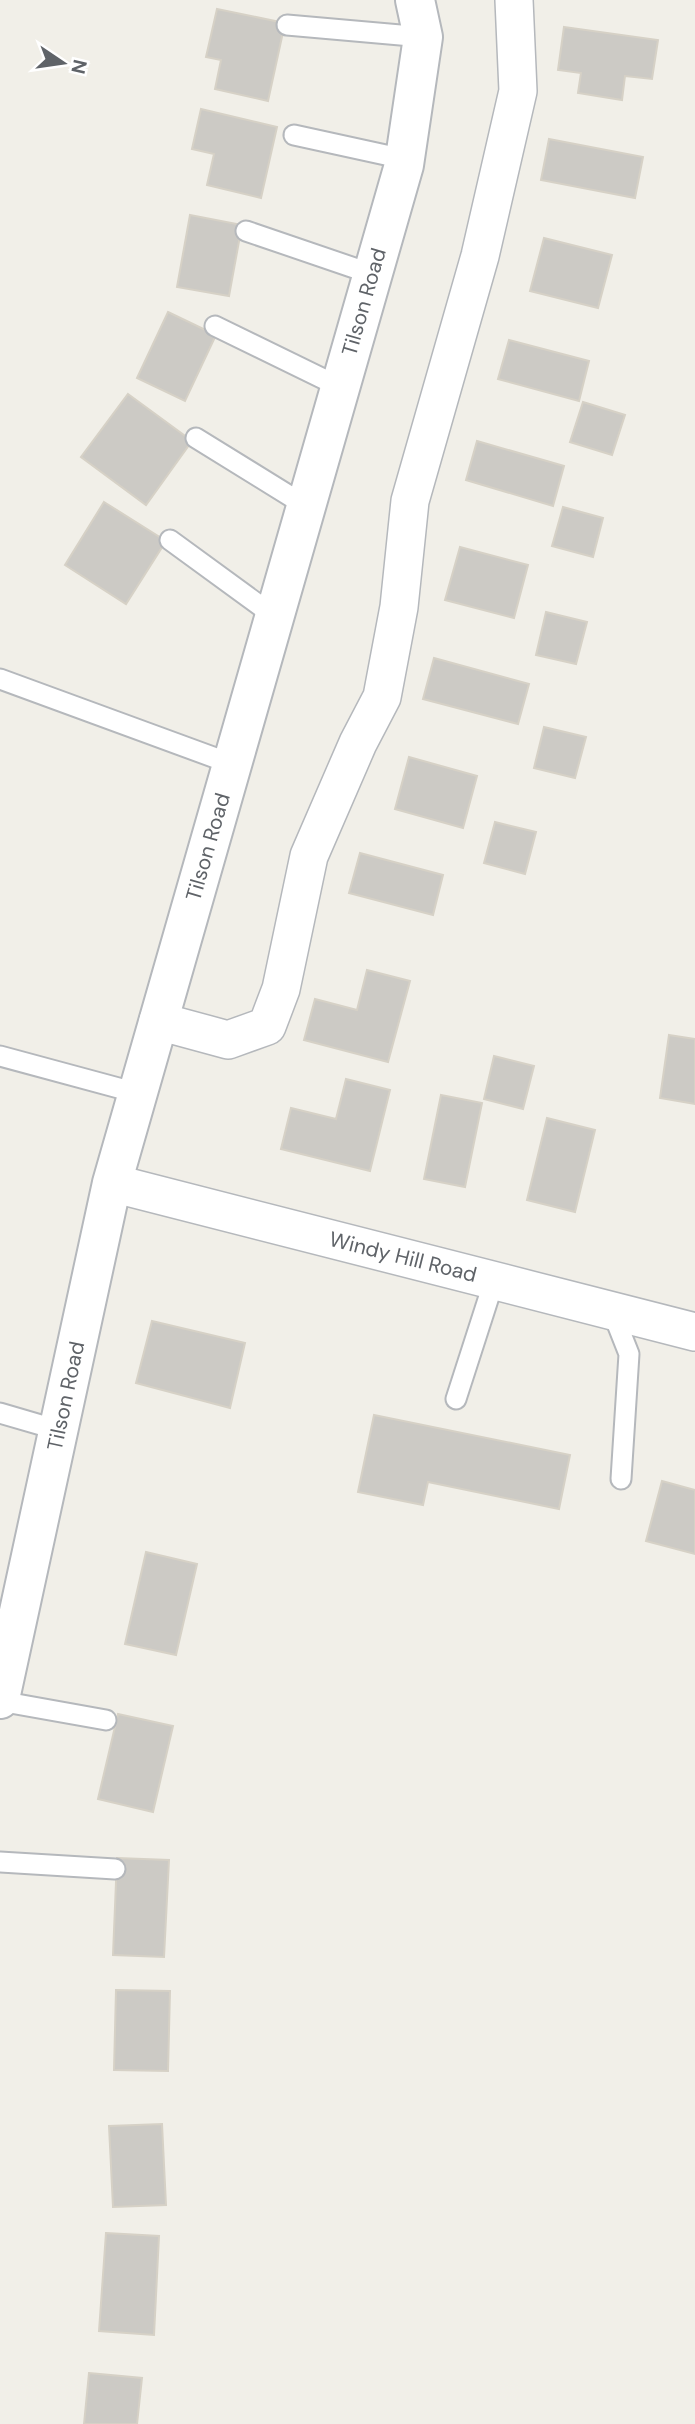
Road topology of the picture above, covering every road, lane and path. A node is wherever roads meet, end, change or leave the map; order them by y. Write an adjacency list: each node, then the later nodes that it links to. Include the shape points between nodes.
1 (415, 0): 4 (street, Tilson Road)
2 (514, 0): 17 (street, via 518,91 480,256 410,501 399,607 382,697 309,856 281,989 267,1026 228,1040)
3 (287, 25): 4 (lane)
4 (423, 37): 6 (street, Tilson Road)
5 (294, 135): 6 (lane)
6 (404, 159): 8 (street, Tilson Road)
7 (246, 231): 8 (lane)
8 (372, 274): 10 (street, Tilson Road)
9 (215, 326): 10 (lane)
10 (340, 387): 12 (street, Tilson Road)
11 (196, 438): 12 (lane)
12 (306, 506): 14 (street, Tilson Road)
13 (170, 540): 14 (lane)
14 (274, 616): 16 (street, Tilson Road)
15 (0, 679): 16 (lane)
16 (232, 764): 17 (street, Tilson Road)
17 (158, 1021): 19 (street, Tilson Road)
18 (0, 1056): 19 (lane)
19 (137, 1093): 20 (street, Tilson Road)
20 (112, 1183): 21 (street, Windy Hill Road); 26 (street, Tilson Road)
21 (494, 1281): 22 (street, Windy Hill Road); 24 (lane)
22 (612, 1311): 23 (street, Windy Hill Road); 27 (lane, via 629,1354)
23 (695, 1332)
24 (456, 1398)
25 (0, 1413): 26 (lane)
26 (58, 1430): 28 (street, Tilson Road)
27 (621, 1479)
28 (1, 1689): 29 (lane)
29 (106, 1720)
30 (0, 1862): 31 (lane)
31 (115, 1869)

